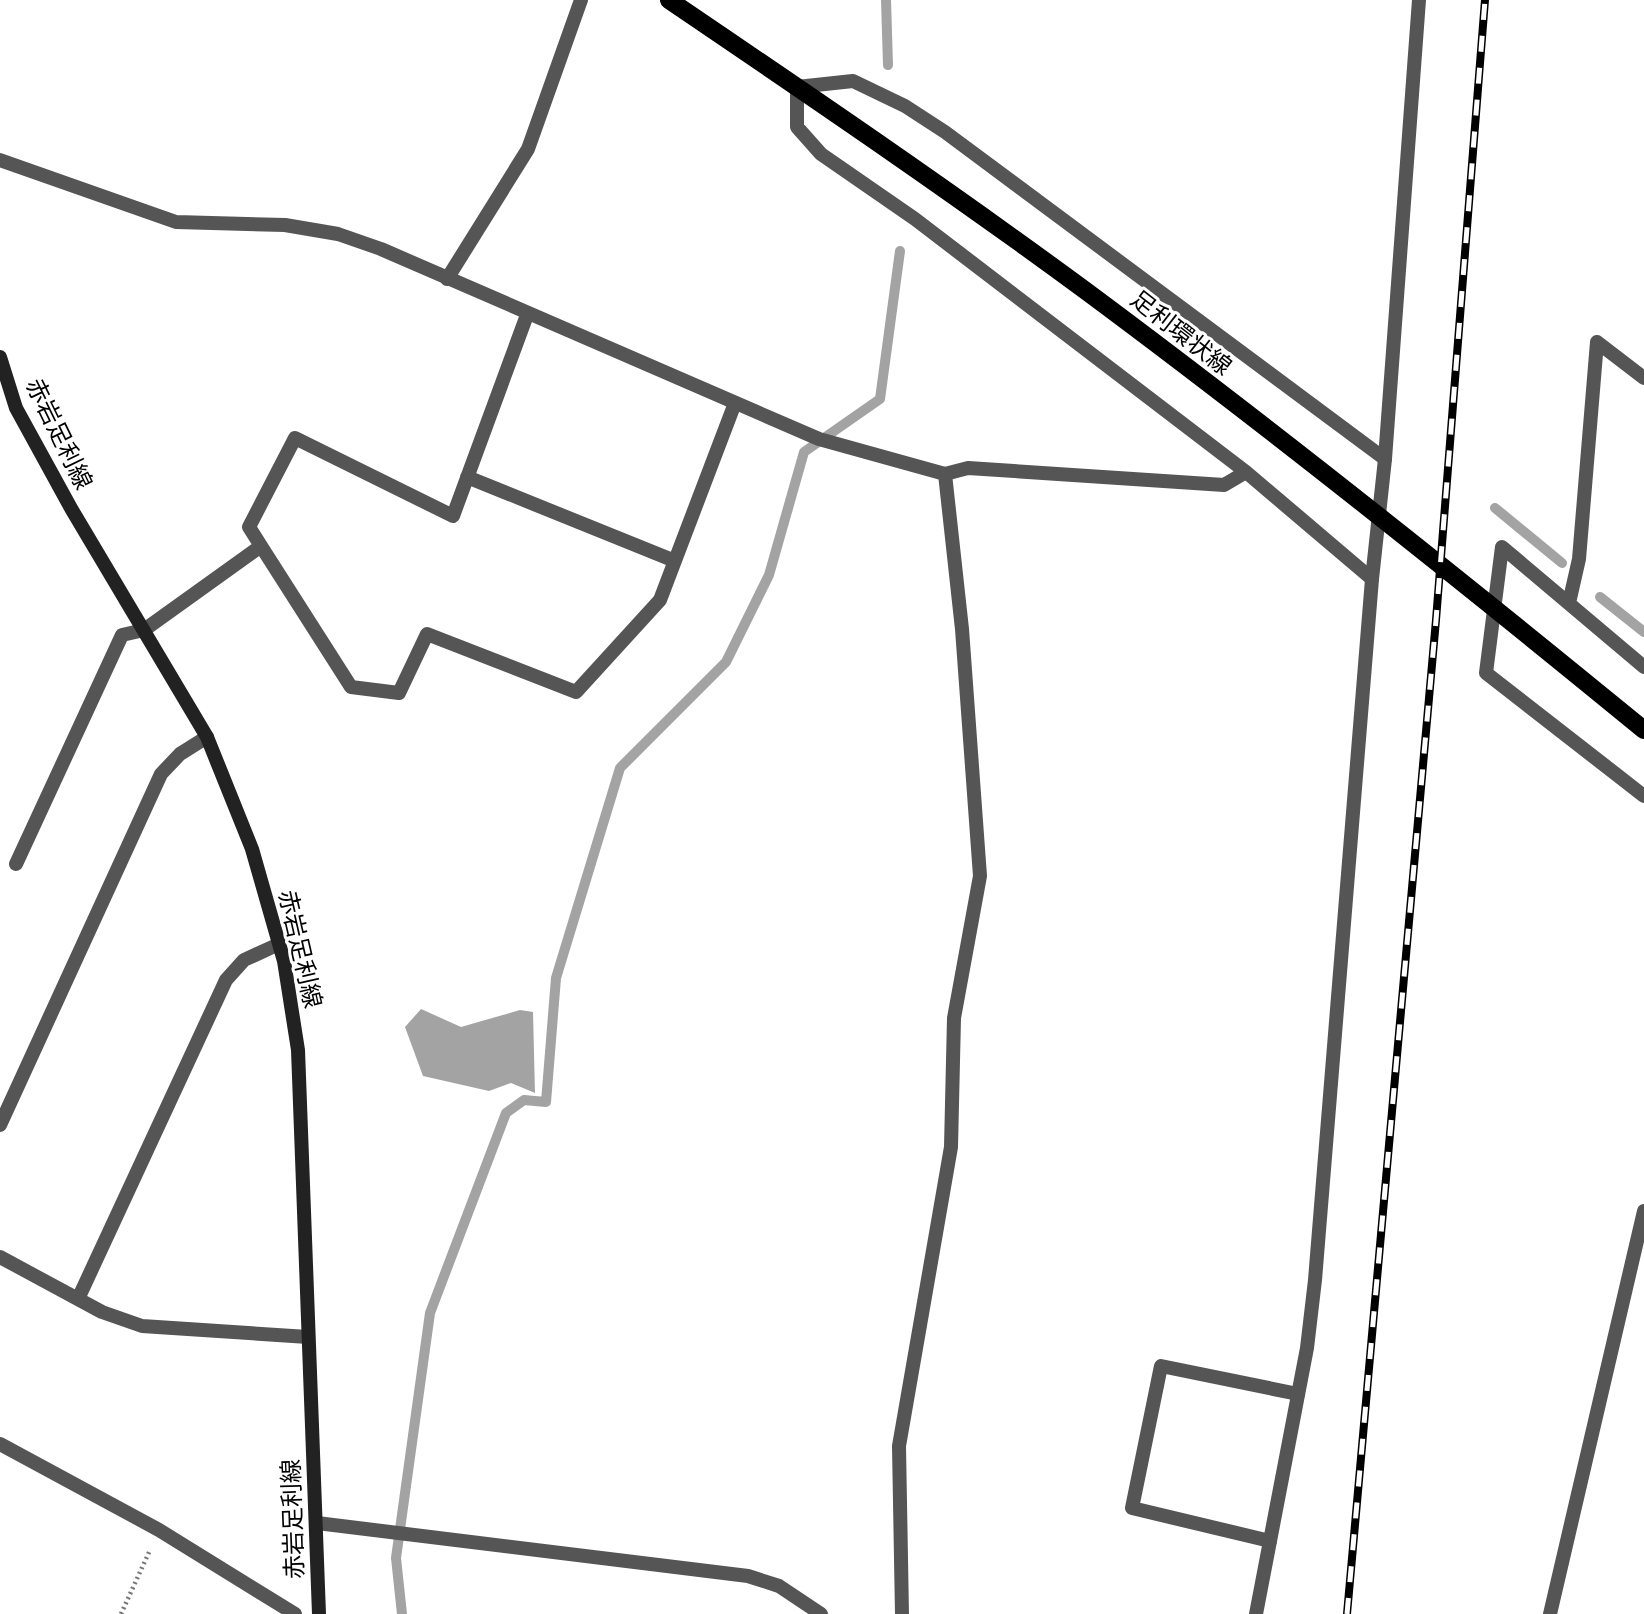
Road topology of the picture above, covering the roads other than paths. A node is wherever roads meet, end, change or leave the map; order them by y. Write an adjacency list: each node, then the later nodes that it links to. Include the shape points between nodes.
1 (581, 0): 6 (street, via 528,149)
2 (669, 0): 4 (main road, 足利環状線)
3 (1419, 0): 11 (street)
4 (797, 87): 11 (street, via 853,81 915,113); 12 (street, via 796,127 821,154 915,219); 21 (main road, 足利環状線, via 1174,358)
5 (0, 160): 6 (street, via 176,222 285,225 338,234)
6 (447, 279): 7 (street)
7 (527, 315): 10 (street); 14 (street)
8 (0, 357): 19 (main road, 赤岩足利線, via 16,408)
9 (1644, 378): 18 (street, via 1597,342 1579,559)
10 (735, 403): 13 (street, via 819,439); 16 (street)
11 (1385, 459): 17 (street)
12 (1246, 472): 13 (street, via 1224,485 968,468); 17 (street)
13 (945, 474): 38 (street, via 980,876 954,1018 951,1147 899,1446)
14 (467, 477): 15 (street, via 453,516 295,438 250,527); 16 (street)
15 (261, 546): 16 (street, via 351,687 399,693 427,634 576,692 660,600); 19 (street)
16 (675, 561)
17 (1372, 579): 31 (street, via 1315,1280)
18 (1569, 603): 20 (street); 23 (street, via 1502,547 1486,673)
19 (144, 629): 22 (main road, 赤岩足利線); 24 (street, via 122,635)
20 (1644, 667)
21 (1644, 730)
22 (207, 737): 25 (main road, 赤岩足利線, via 252,849); 26 (street, via 180,754 161,774)
23 (1644, 796)
24 (16, 864)
25 (279, 944): 29 (street, via 244,960 226,980); 30 (main road, 赤岩足利線, via 298,1050)
26 (0, 1125)
27 (1644, 1211): 40 (street)
28 (0, 1257): 29 (street)
29 (78, 1299): 30 (street, via 142,1326)
30 (308, 1337): 33 (main road, 赤岩足利線)
31 (1298, 1394): 34 (street); 34 (street, via 1161,1366 1132,1508)
32 (0, 1444): 35 (street, via 159,1530)
33 (317, 1523): 36 (main road, 赤岩足利線); 37 (street, via 748,1576 779,1586)
34 (1270, 1541): 39 (street)
35 (295, 1614)
36 (319, 1614)
37 (821, 1614)
38 (902, 1614)
39 (1256, 1614)
40 (1550, 1614)

